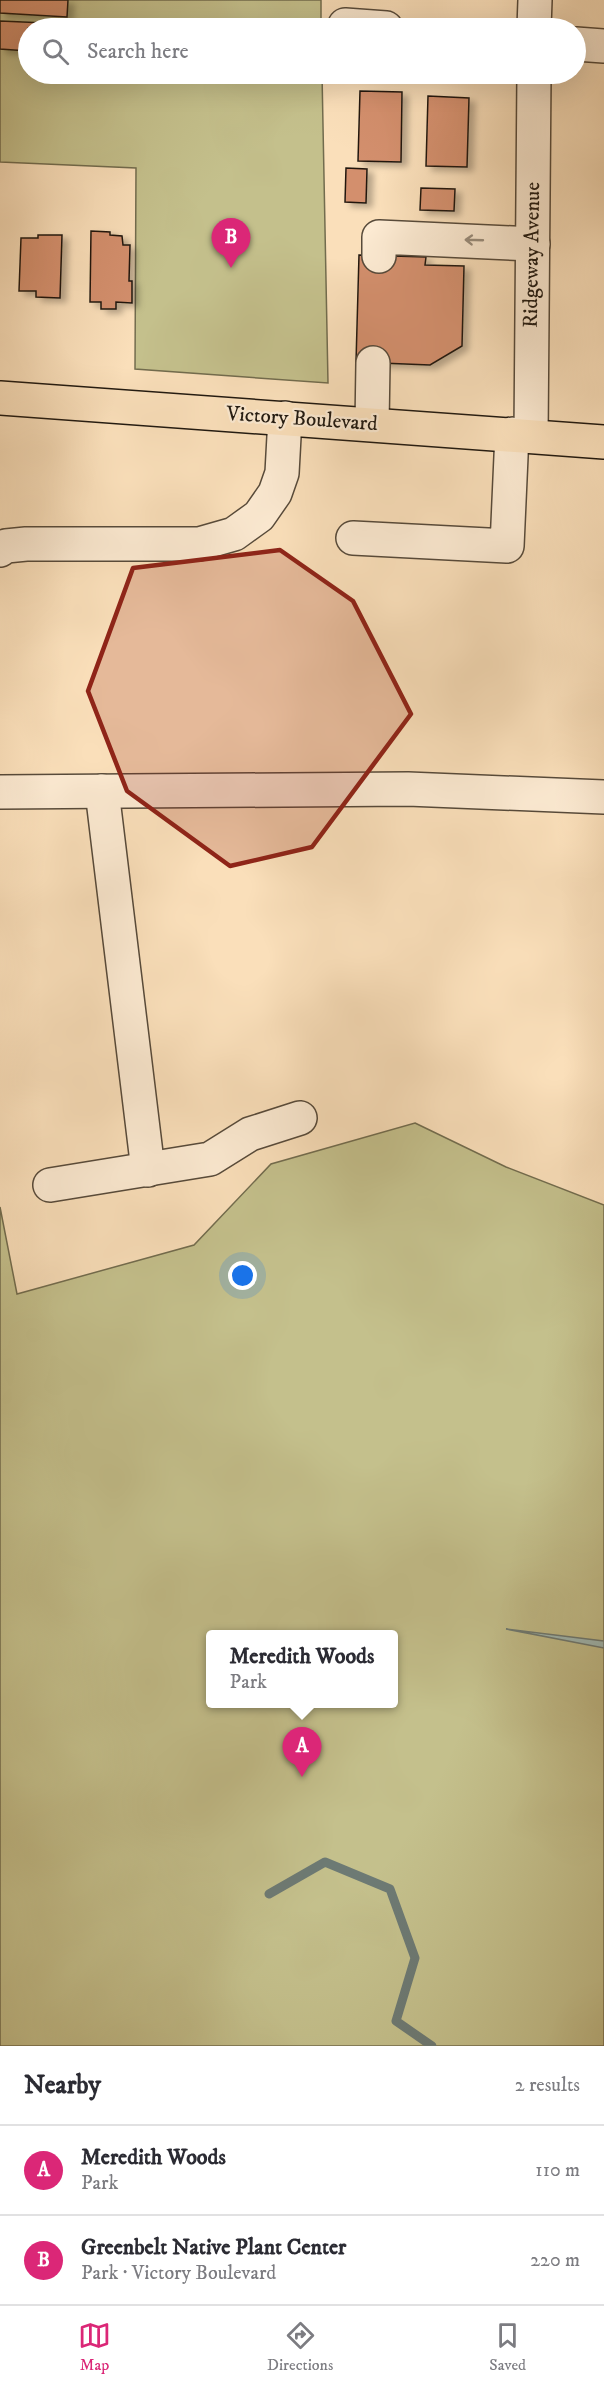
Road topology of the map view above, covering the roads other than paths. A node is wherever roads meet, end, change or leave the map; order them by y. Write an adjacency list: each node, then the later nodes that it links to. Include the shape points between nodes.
1 (535, 0): 2 (street)
2 (534, 18)
3 (586, 45): 4 (street)
4 (604, 46)
5 (534, 84): 6 (street, Ridgeway Avenue)
6 (532, 244): 7 (street, one-way to 7, via 379,237); 12 (street, Ridgeway Avenue)
7 (379, 256)
8 (373, 363): 11 (street)
9 (0, 398): 10 (main road, Victory Boulevard)
10 (285, 418): 11 (main road, Victory Boulevard); 15 (street, via 282,473 275,493 259,516 234,534 200,544 26,544)
11 (372, 424): 12 (main road, Victory Boulevard)
12 (521, 435): 13 (main road, Victory Boulevard); 14 (street, Ridgeway Avenue, via 507,546)
13 (604, 442)
14 (353, 538)
15 (0, 550)
16 (102, 791): 17 (street); 18 (street, via 408,789); 20 (street)
17 (0, 792)
18 (604, 797)
19 (300, 1118): 20 (street, via 250,1134 210,1159)
20 (147, 1170): 21 (street)
21 (50, 1185)

